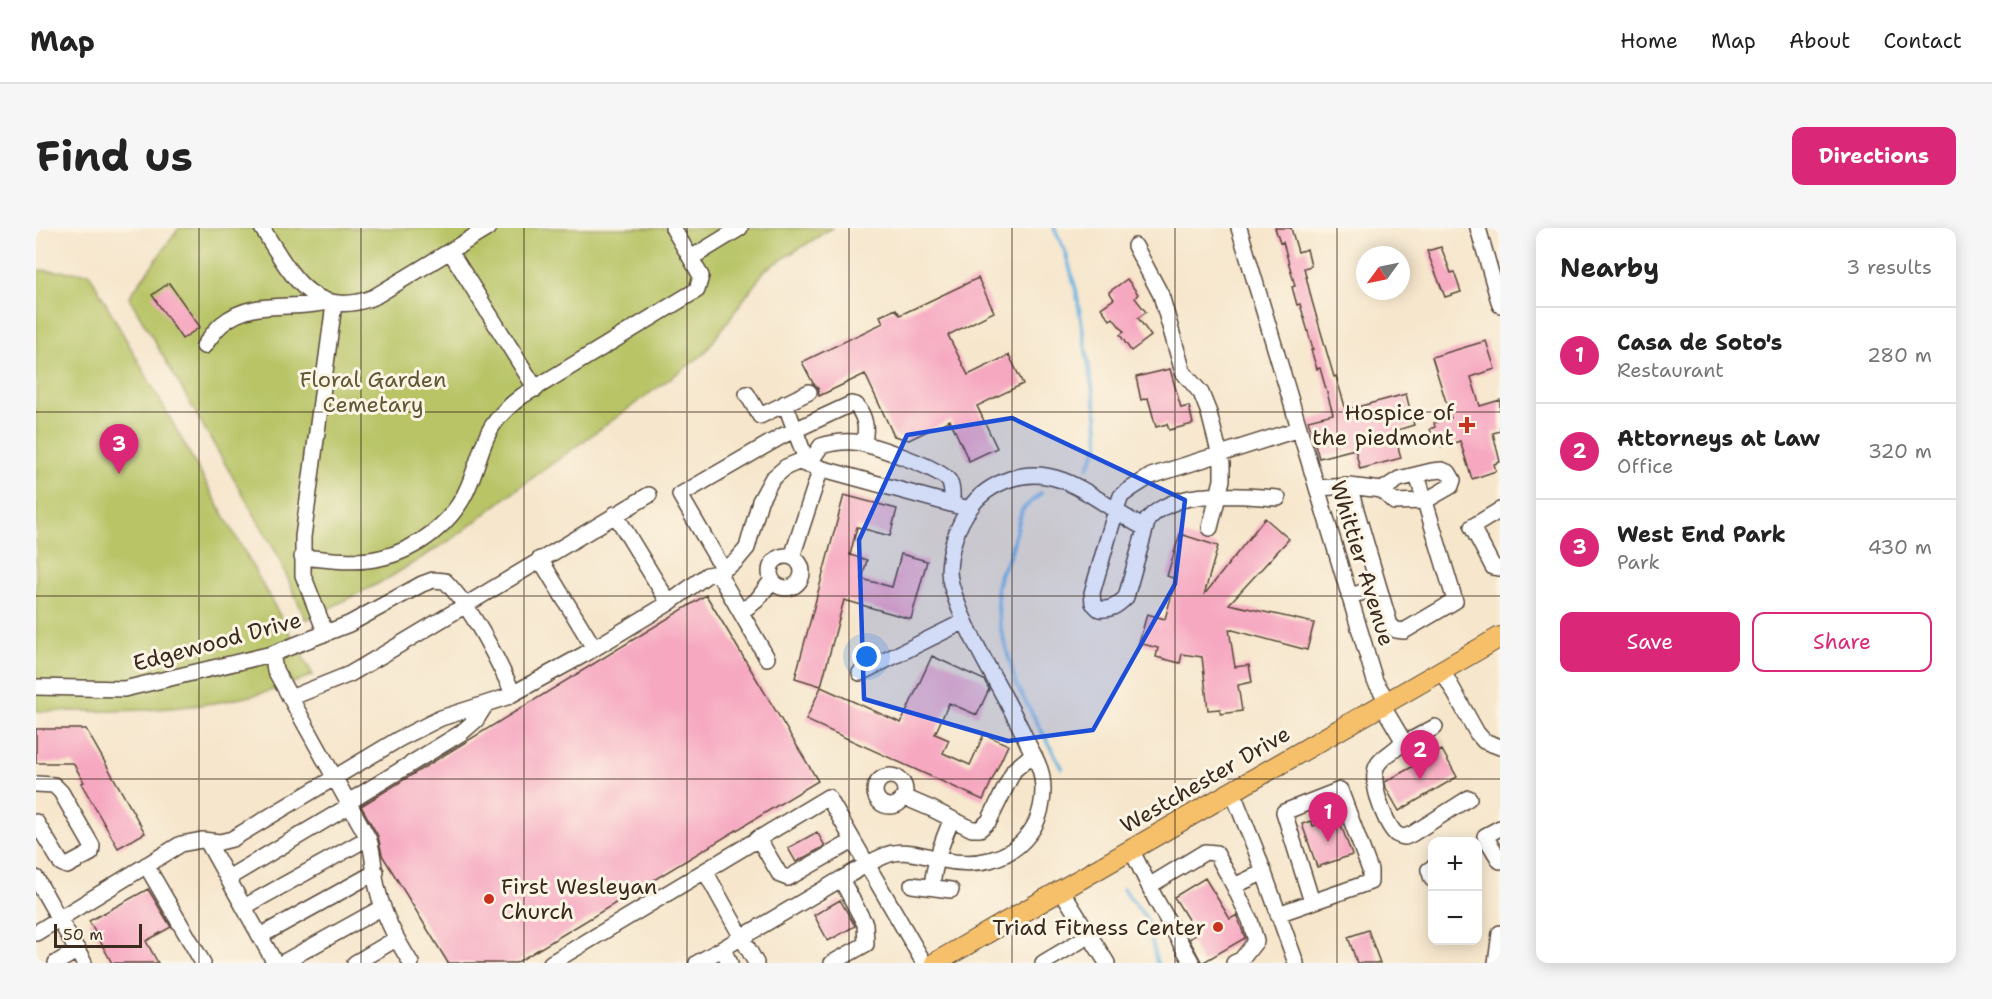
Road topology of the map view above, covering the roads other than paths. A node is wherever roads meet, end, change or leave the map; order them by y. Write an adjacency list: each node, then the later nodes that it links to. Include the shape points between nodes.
1 (262, 228): 10 (street, via 297,282 307,292)
2 (488, 228): 8 (street)
3 (673, 228): 9 (street)
4 (740, 228): 9 (street)
5 (1239, 228): 18 (street, Whittier Avenue)
6 (1478, 228): 11 (street)
7 (1135, 246): 20 (street, via 1161,295 1184,372 1201,393 1209,413)
8 (450, 251): 10 (street, via 361,303); 13 (street)
9 (691, 258): 13 (street, via 701,276 697,290)
10 (331, 303): 12 (street, via 243,310 221,325); 37 (street)
11 (1500, 305)
12 (204, 346)
13 (536, 389): 37 (street, via 505,409 493,423 469,487 448,519 428,536 380,558)
14 (809, 392): 16 (street)
15 (747, 394): 16 (street, via 760,416)
16 (785, 404): 17 (street)
17 (796, 429): 19 (street, via 856,405 866,424); 21 (street); 41 (street, via 680,495)
18 (1299, 429): 20 (street); 24 (street, Whittier Avenue)
19 (863, 443): 21 (street, via 821,446); 30 (street, via 947,478)
20 (1218, 454): 27 (street, via 1222,464); 32 (street, via 1151,476 1121,496)
21 (814, 466): 30 (street); 38 (street); 41 (street, via 798,462 786,466 771,479 760,501 747,548)
22 (1417, 475): 25 (street, via 1399,479); 29 (street); 29 (street, via 1442,470 1453,480 1451,486)
23 (1349, 486): 24 (street); 25 (street); 43 (street)
24 (1317, 488): 44 (street, Whittier Avenue)
25 (1382, 490): 29 (street, via 1394,502)
26 (649, 495): 34 (street)
27 (1219, 496): 28 (street); 35 (street, via 1169,504 1152,514); 36 (street)
28 (1278, 498)
29 (1425, 501): 43 (street, via 1455,601 1404,631 1396,630 1390,625)
30 (952, 504): 31 (street)
31 (969, 509): 32 (street, via 978,496 998,483 1033,474 1049,475 1068,483); 48 (street, via 953,543 949,573)
32 (1116, 510): 35 (street); 35 (street, via 1092,593 1093,603 1099,609 1117,606 1126,597)
33 (1500, 510): 40 (street, via 1472,527 1493,567)
34 (615, 514): 39 (street); 45 (street)
35 (1145, 528)
36 (1210, 528)
37 (302, 557): 49 (street, via 303,575)
38 (792, 557): 42 (street, via 782,556 774,561); 42 (street, via 800,564 800,580 786,588)
39 (540, 559): 46 (street); 51 (street)
40 (1500, 568)
41 (720, 571): 45 (street, via 707,575); 47 (street)
42 (772, 580): 47 (street, via 757,600)
43 (1379, 588): 44 (street)
44 (1349, 596): 59 (street, Whittier Avenue)
45 (669, 603): 51 (street)
46 (464, 605): 49 (street, Edgewood Drive, via 445,581 434,580); 57 (street, Edgewood Drive); 58 (street, via 350,674)
47 (741, 612): 53 (street)
48 (965, 621): 55 (street); 64 (street)
49 (326, 634): 52 (street, Edgewood Drive)
50 (1500, 637): 54 (main road, Westchester Drive)
51 (594, 648): 57 (street)
52 (272, 654): 56 (street, Edgewood Drive, via 124,689); 58 (street, via 274,670)
53 (767, 658)
54 (1442, 670): 59 (main road, Westchester Drive); 63 (street, via 1477,733 1484,741)
55 (860, 672)
56 (36, 687)
57 (513, 693): 60 (street)
58 (290, 698): 65 (street)
59 (1385, 703): 62 (street, Whittier Avenue, via 1401,737); 67 (main road, Westchester Drive)
60 (486, 704): 65 (street, via 441,718); 70 (street, via 461,733)
61 (1435, 727): 62 (street)
62 (1398, 747): 69 (street, via 1379,762 1374,776 1379,803 1397,834 1412,834)
63 (1500, 747)
64 (1033, 754): 71 (street, via 1014,770 984,826 972,828); 81 (street, via 1042,775 1043,792 1041,810 1030,834 1007,853 984,863)
65 (334, 779): 70 (street); 78 (street, via 232,839)
66 (36, 784): 72 (street, via 54,785 61,792 92,846 91,853 67,866 61,863)
67 (1232, 791): 80 (main road, Westchester Drive); 87 (street)
68 (904, 797): 71 (street)
69 (1469, 798)
70 (348, 804): 74 (street); 89 (street)
71 (952, 819): 81 (street)
72 (36, 822)
73 (1500, 828): 76 (street)
74 (368, 838): 86 (street); 98 (street)
75 (758, 838): 79 (street, via 780,875 788,878); 79 (street, via 828,797); 85 (street)
76 (1482, 838)
77 (1482, 840): 82 (street)
78 (207, 841): 83 (street, via 181,844); 89 (street)
79 (853, 841): 84 (street)
80 (1131, 849): 92 (street); 96 (main road, Westchester Drive)
81 (938, 859): 84 (street, via 895,853); 94 (street)
82 (1500, 861)
83 (146, 865): 101 (street); 112 (street)
84 (867, 866): 90 (street); 121 (street)
85 (705, 871): 106 (street); 110 (street)
86 (376, 872): 99 (street); 105 (street)
87 (1264, 872): 93 (street); 100 (street)
88 (36, 878): 101 (street)
89 (228, 878): 98 (street)
90 (841, 879): 106 (street); 120 (street, via 866,924 866,944)
91 (912, 885): 94 (street)
92 (1149, 886): 93 (street, via 1205,852 1216,854); 125 (street)
93 (1234, 886): 126 (street, via 1256,941)
94 (932, 887): 95 (street)
95 (951, 890)
96 (1061, 890): 104 (street); 122 (main road, Westchester Drive)
97 (1312, 902): 97 (street, via 1370,882 1370,870 1340,790 1284,812); 100 (street)
98 (244, 907): 105 (street)
99 (383, 907): 107 (street); 114 (street)
100 (1278, 914): 127 (street)
101 (59, 919): 102 (street); 109 (street)
102 (36, 933)
103 (1500, 933): 128 (street)
104 (1090, 935): 123 (street); 124 (street)
105 (260, 936): 113 (street)
106 (741, 938): 108 (street); 119 (street)
107 (396, 939): 115 (street); 116 (street)
108 (722, 949): 117 (street); 118 (street)
109 (81, 956): 111 (street)
110 (554, 962)
111 (56, 963)
112 (203, 963)
113 (275, 963)
114 (282, 963)
115 (355, 963)
116 (411, 963)
117 (697, 963)
118 (730, 963)
119 (756, 963)
120 (832, 963)
121 (924, 963)
122 (935, 963)
123 (1043, 963)
124 (1107, 963)
125 (1192, 963)
126 (1234, 963)
127 (1296, 963)
128 (1496, 963)

